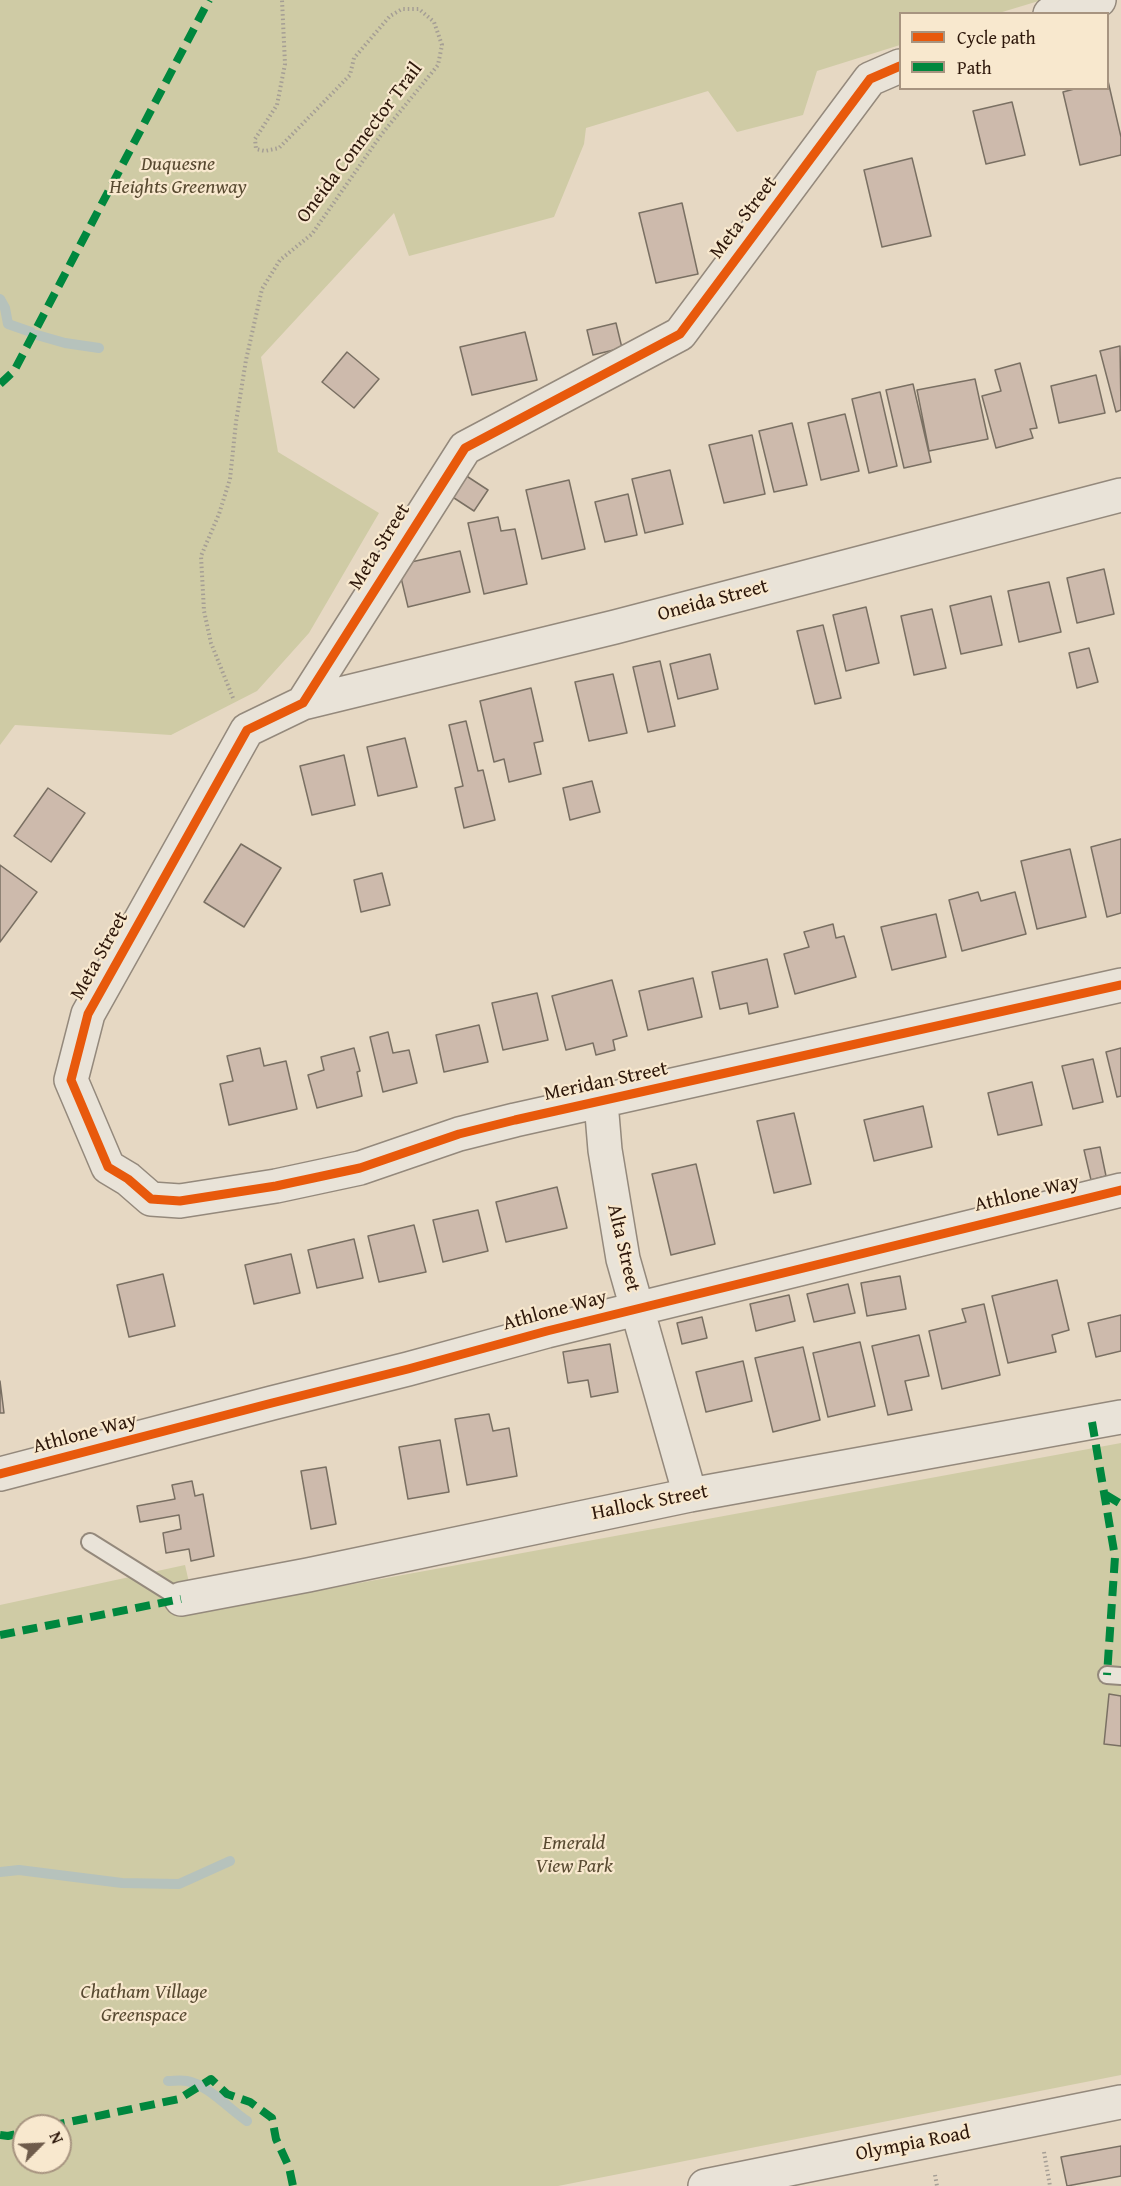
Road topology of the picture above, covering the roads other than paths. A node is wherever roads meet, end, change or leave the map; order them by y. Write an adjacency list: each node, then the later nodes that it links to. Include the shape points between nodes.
1 (1099, 0): 2 (street)
2 (1057, 12)
3 (899, 66): 5 (street, Meta Street, via 870,79 680,334 465,448)
4 (1121, 495): 5 (street, Oneida Street, via 615,627)
5 (303, 703): 8 (street, Meta Street, via 247,730 88,1014 71,1080)
6 (1121, 985): 7 (street, Meridan Street)
7 (601, 1102): 8 (street, Meridan Street, via 459,1134 360,1168 180,1201 151,1199); 10 (street, Alta Street, via 614,1214)
8 (108, 1167)
9 (1121, 1190): 10 (street, Athlone Way)
10 (637, 1308): 12 (street, Athlone Way); 13 (street, Alta Street)
11 (1121, 1417): 13 (street, Hallock Street)
12 (0, 1474)
13 (690, 1495): 15 (street, Hallock Street)
14 (90, 1542): 15 (lane)
15 (181, 1599)
16 (1121, 2102): 17 (street, Olympia Road)
17 (705, 2186)

